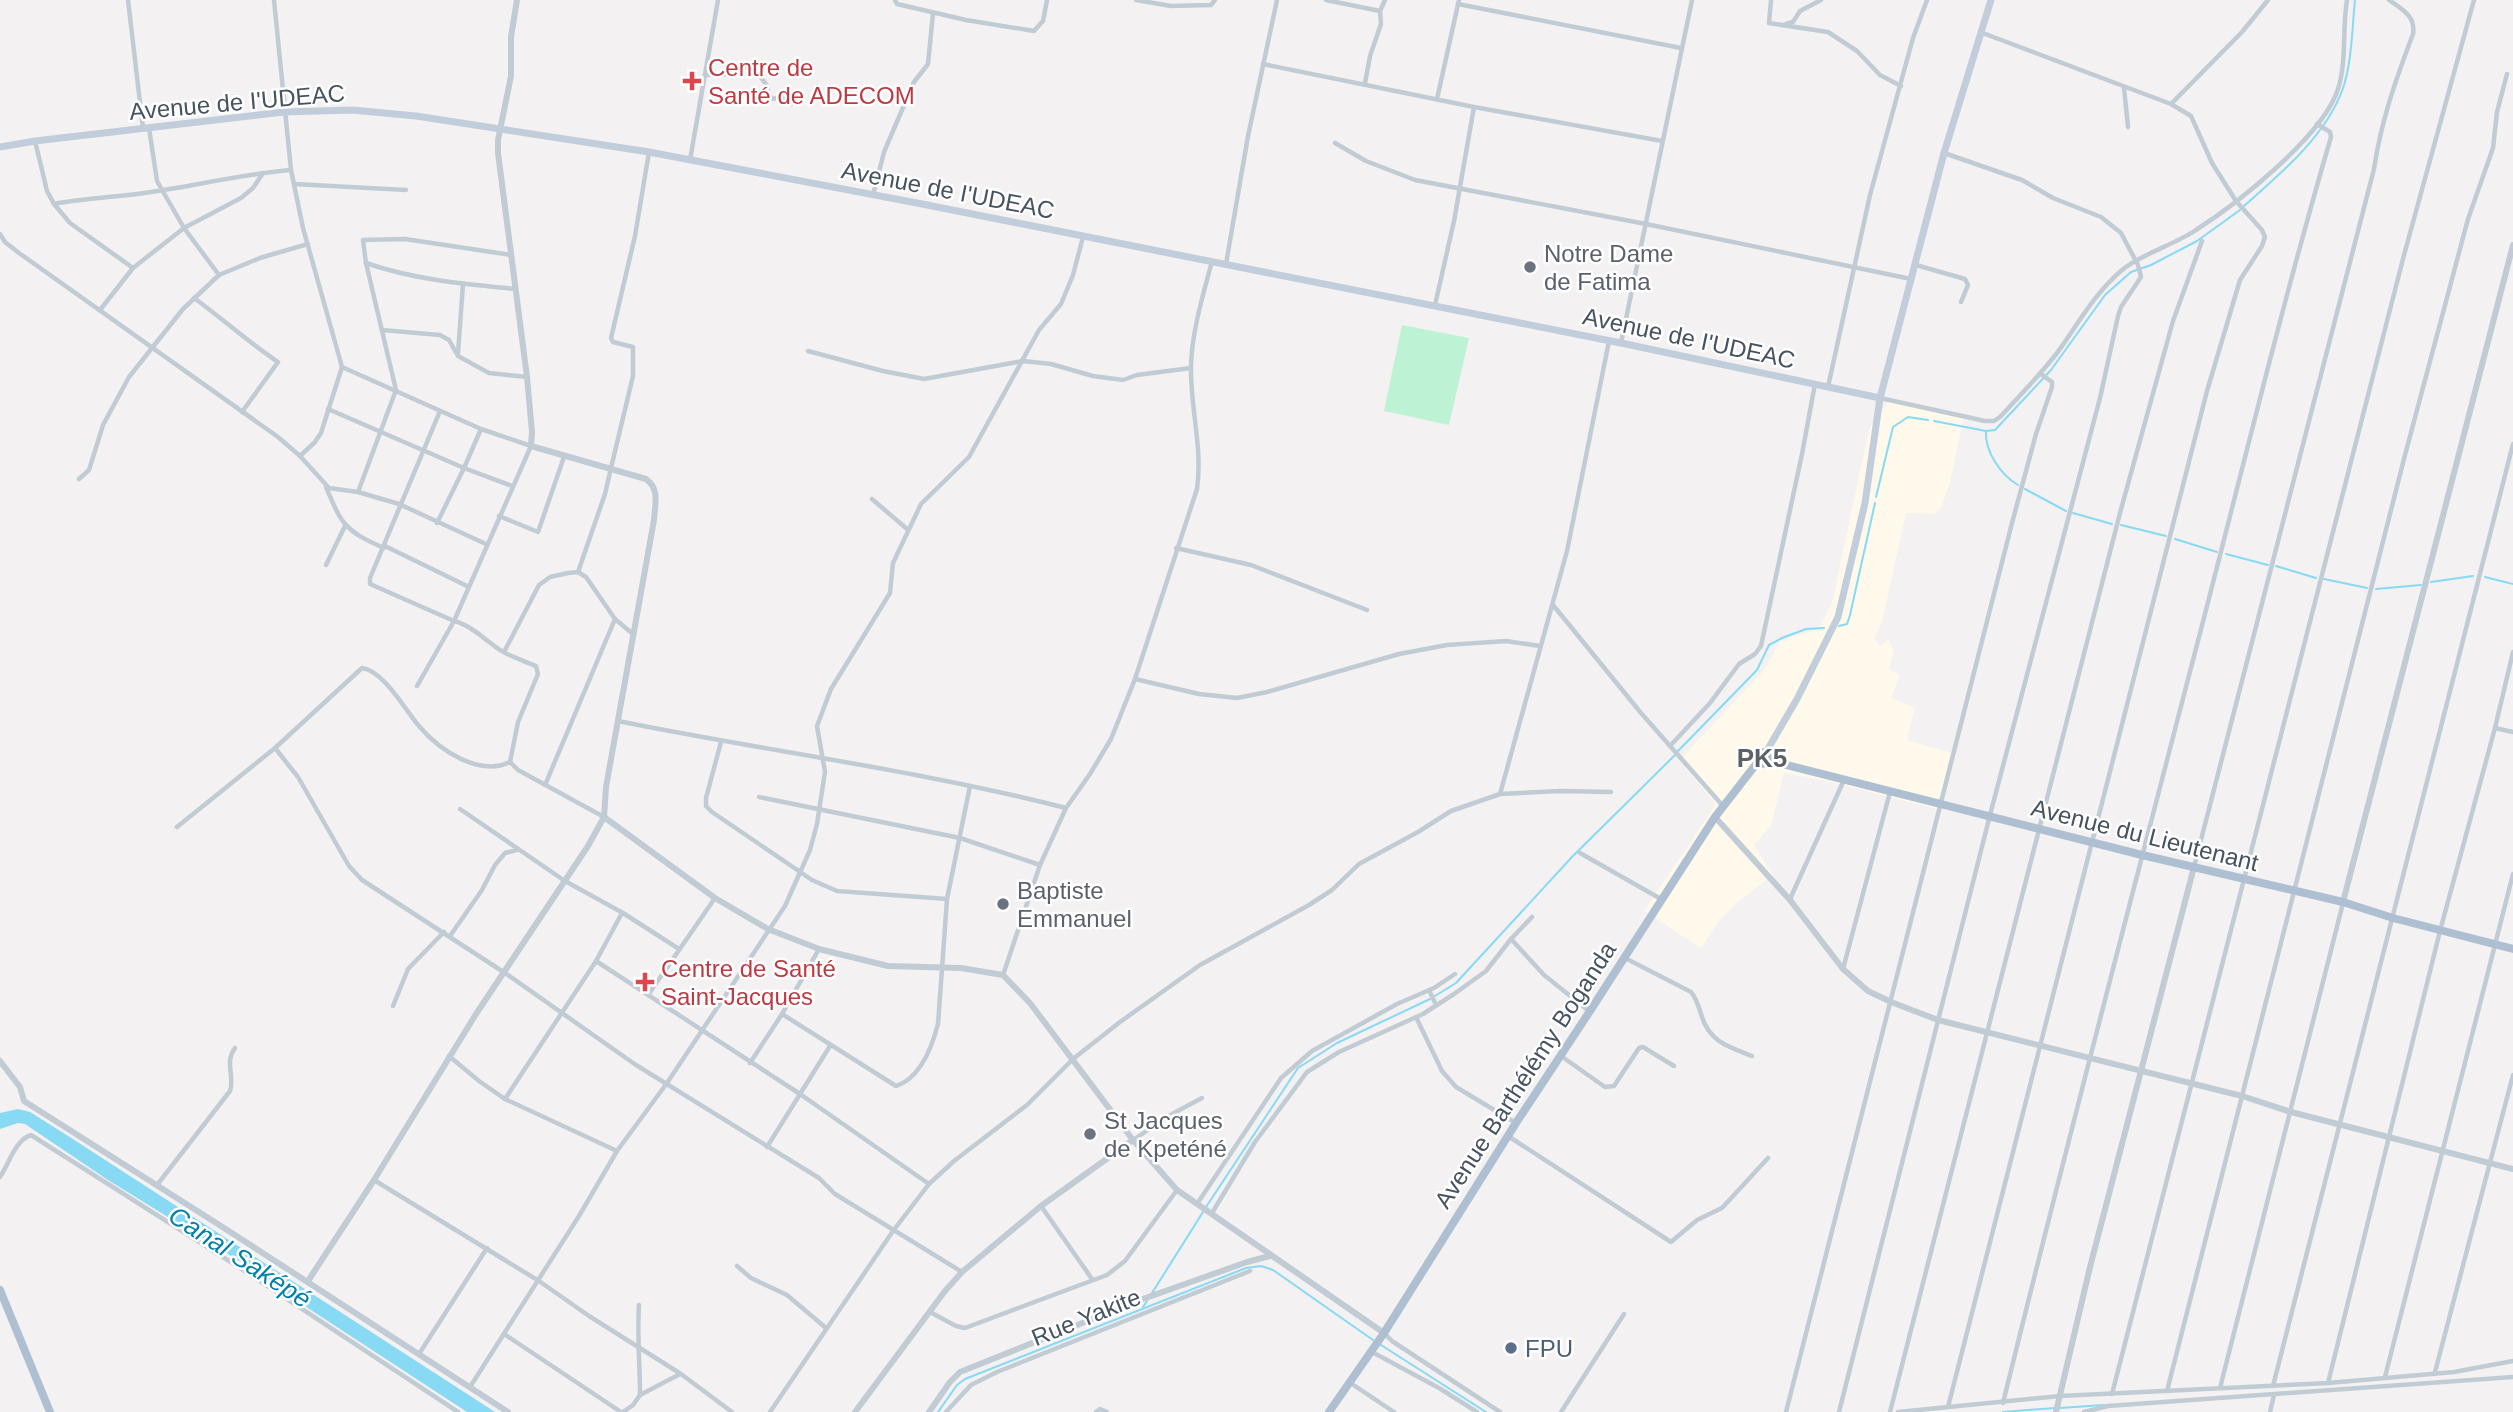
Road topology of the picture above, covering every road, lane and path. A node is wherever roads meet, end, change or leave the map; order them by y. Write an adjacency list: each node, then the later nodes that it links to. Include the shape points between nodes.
1 (128, 0): 40 (street)
2 (274, 0): 37 (street)
3 (517, 0): 41 (street, via 511,76)
4 (718, 0): 29 (street)
5 (895, 0): 23 (street)
6 (1047, 0): 23 (street, via 1043,22 1034,31)
7 (1136, 0): 8 (street, via 1180,7 1210,5)
8 (1215, 0)
9 (1277, 0): 27 (street)
10 (1326, 0): 22 (street)
11 (1385, 0): 22 (street)
12 (1691, 0): 26 (street)
13 (1771, 0): 24 (street, via 1769,23)
14 (1821, 0): 24 (street)
15 (1927, 0): 31 (street)
16 (1990, 0): 25 (main road)
17 (2268, 0): 35 (street)
18 (2347, 0): 38 (street, via 2342,73 2337,92)
19 (2389, 0): 166 (street, via 2411,18 2413,34 2380,130 2374,169)
20 (2474, 0): 169 (street, via 2431,150)
21 (1458, 2): 26 (street); 33 (street)
22 (1380, 11): 30 (street, via 1381,24)
23 (933, 13): 55 (street, via 928,64 914,82 884,152)
24 (1785, 25): 31 (street, via 1828,32 1880,75)
25 (1980, 32): 32 (street); 47 (main road)
26 (1681, 48): 43 (street)
27 (1264, 64): 30 (street); 69 (street)
28 (2507, 74): 171 (street, via 2493,148 2446,297)
29 (705, 75): 34 (street, via 737,74 751,64 772,99 782,97); 48 (street)
30 (1365, 83): 33 (street)
31 (1901, 86): 71 (street)
32 (2124, 88): 35 (street); 39 (street)
33 (1437, 99): 36 (street)
34 (791, 104)
35 (2171, 104): 56 (street, via 2191,116)
36 (1474, 107): 43 (street); 52 (street)
37 (284, 113): 40 (main road, Avenue de I'UDEAC); 41 (main road, Avenue de I'UDEAC, via 383,112); 49 (street)
38 (2317, 124): 56 (street); 164 (street, via 2331,137 2267,364)
39 (2129, 127)
40 (146, 129): 42 (main road, Avenue de I'UDEAC); 53 (street)
41 (500, 129): 46 (main road, Avenue de I'UDEAC); 65 (street, via 498,153)
42 (35, 141): 45 (main road, Avenue de I'UDEAC); 57 (street)
43 (1662, 141): 58 (street)
44 (1335, 143): 52 (street, via 1415,180)
45 (0, 147)
46 (649, 152): 48 (main road, Avenue de I'UDEAC); 107 (street, via 611,338 634,350 633,376)
47 (1944, 153): 67 (street, via 2022,180 2101,217 2121,233); 70 (main road)
48 (690, 160): 55 (main road, Avenue de I'UDEAC)
49 (291, 170): 50 (street); 51 (street)
50 (263, 173): 53 (street); 59 (street, via 242,198)
51 (294, 184): 54 (street); 63 (street)
52 (1459, 189): 58 (street); 79 (street)
53 (163, 190): 57 (street); 59 (street)
54 (406, 190)
55 (873, 195): 61 (main road, Avenue de I'UDEAC)
56 (2236, 201): 67 (street, via 2196,230); 161 (street, via 2265,237 2240,280 2207,391)
57 (54, 204): 72 (street, via 70,223)
58 (1646, 224): 71 (street); 83 (street)
59 (184, 228): 72 (street); 73 (street)
60 (0, 234): 80 (street, via 19,253)
61 (1083, 236): 66 (main road, Avenue de I'UDEAC); 87 (street, via 1061,304 1039,330)
62 (2202, 241): 159 (street, via 2173,321 2133,463)
63 (308, 244): 73 (street); 88 (street)
64 (2513, 245): 176 (street)
65 (512, 255): 68 (street, via 367,238 362,243); 76 (street)
66 (1212, 261): 69 (main road, Avenue de I'UDEAC); 89 (street, via 1194,330)
67 (2137, 262): 90 (street, via 2098,293); 155 (street, via 2138,283 2118,316)
68 (366, 263): 75 (street, via 394,273); 81 (street)
69 (1226, 264): 79 (main road, Avenue de I'UDEAC)
70 (1916, 265): 74 (main road); 78 (street, via 1965,279 1968,285)
71 (1853, 266): 74 (street); 93 (street)
72 (133, 268): 80 (street)
73 (219, 275): 77 (street)
74 (1912, 279): 95 (main road)
75 (463, 284): 76 (street); 86 (street)
76 (517, 289): 91 (street)
77 (194, 298): 84 (street); 98 (street, via 278,362)
78 (1961, 302)
79 (1435, 307): 82 (main road, Avenue de I'UDEAC)
80 (100, 310): 84 (street)
81 (382, 330): 86 (street, via 440,335 449,340); 94 (street)
82 (1609, 340): 83 (main road, Avenue de I'UDEAC); 124 (street)
83 (1621, 342): 92 (main road, Avenue de I'UDEAC)
84 (151, 347): 98 (street); 108 (street, via 103,425 89,470)
85 (808, 351): 87 (street, via 923,379)
86 (458, 356): 91 (street, via 489,373)
87 (1023, 361): 89 (street, via 1123,380); 117 (street, via 969,457 920,504)
88 (342, 367): 94 (street); 96 (street)
89 (1191, 368): 120 (street, via 1200,467)
90 (2044, 376): 95 (street, via 1994,421); 150 (street, via 2052,387)
91 (527, 377): 102 (street)
92 (1815, 384): 93 (main road, Avenue de I'UDEAC); 138 (street, via 1761,646 1739,664)
93 (1828, 387): 95 (main road, Avenue de I'UDEAC)
94 (396, 390): 97 (street); 100 (street)
95 (1880, 398): 140 (main road, via 1864,503 1838,617)
96 (328, 409): 100 (street); 104 (street, via 321,433)
97 (440, 411): 99 (street); 103 (street)
98 (242, 412): 104 (street)
99 (481, 429): 102 (street); 106 (street)
100 (381, 434): 103 (street); 111 (street)
101 (2513, 444): 179 (street)
102 (531, 446): 105 (street); 110 (street)
103 (422, 452): 106 (street); 113 (street)
104 (300, 456): 109 (street)
105 (564, 457): 107 (street); 114 (street, via 538,532)
106 (464, 468): 110 (street); 115 (street)
107 (611, 468): 122 (street); 128 (street, via 646,479 656,491)
108 (79, 479)
109 (326, 486): 111 (street); 116 (street)
110 (512, 486): 114 (street)
111 (358, 492): 113 (street)
112 (872, 499): 117 (street)
113 (399, 504): 115 (street); 119 (street)
114 (499, 515): 118 (street)
115 (437, 523): 118 (street)
116 (345, 526): 119 (street, via 356,536); 121 (street)
117 (907, 529): 141 (street, via 893,563 890,593 831,689 818,720)
118 (486, 544): 123 (street)
119 (384, 547): 123 (street); 127 (street, via 370,584)
120 (1176, 548): 125 (street, via 1251,565); 132 (street)
121 (326, 565)
122 (578, 572): 126 (street, via 590,581); 130 (street, via 550,577 539,585)
123 (467, 586): 127 (street)
124 (1553, 605): 129 (street); 138 (street)
125 (1367, 610)
126 (615, 619): 128 (street); 144 (street)
127 (454, 621): 130 (street); 133 (street)
128 (634, 635): 134 (street)
129 (1540, 646): 132 (street, via 1506,641 1447,645 1237,698); 148 (street)
130 (504, 652): 142 (street, via 538,669 518,722)
131 (2513, 652): 135 (street)
132 (1135, 678): 152 (street, via 1111,739)
133 (417, 686)
134 (618, 721): 137 (street); 156 (street)
135 (2496, 728): 136 (street); 181 (street)
136 (2513, 732)
137 (721, 742): 141 (street); 167 (street, via 706,806)
138 (1671, 747): 151 (street)
139 (275, 748): 142 (street, via 366,668 422,730 454,754 491,769); 158 (street); 182 (street, via 298,777 349,866 362,880)
140 (1766, 757): 143 (main road, Avenue du Lieutenant); 151 (main road, Avenue Barthélémy Boganda)
141 (823, 760): 145 (street); 154 (street)
142 (510, 762): 144 (street)
143 (1845, 779): 146 (main road, Avenue du Lieutenant); 175 (street)
144 (545, 785): 156 (street)
145 (970, 786): 152 (street); 160 (street)
146 (1890, 791): 150 (main road, Avenue du Lieutenant); 192 (street)
147 (1611, 792): 148 (street)
148 (1500, 794): 215 (street, via 1451,811 1359,864 1332,890 1200,965)
149 (759, 797): 154 (street)
150 (1940, 804): 155 (main road, Avenue du Lieutenant); 198 (street)
151 (1723, 806): 157 (main road, Avenue Barthélémy Boganda)
152 (1066, 808): 165 (street)
153 (460, 809): 162 (street)
154 (818, 809): 160 (street); 167 (street)
155 (1990, 815): 159 (main road, Avenue du Lieutenant); 205 (street)
156 (604, 817): 170 (street); 172 (street)
157 (1715, 817): 174 (main road, Avenue Barthélémy Boganda); 175 (street)
158 (177, 827)
159 (2040, 829): 161 (main road, Avenue du Lieutenant); 207 (street)
160 (960, 838): 165 (street); 173 (street)
161 (2092, 843): 164 (main road, Avenue du Lieutenant); 209 (street)
162 (518, 849): 170 (street); 183 (street, via 505,853 495,865)
163 (1580, 853): 174 (street)
164 (2142, 855): 166 (main road, Avenue du Lieutenant); 214 (street)
165 (1040, 865): 195 (street)
166 (2194, 867): 169 (main road, Avenue du Lieutenant); 219 (street)
167 (801, 871): 173 (street, via 836,891); 180 (street)
168 (2513, 874): 185 (street)
169 (2244, 879): 171 (main road, Avenue du Lieutenant); 222 (street)
170 (565, 881): 177 (street); 193 (street)
171 (2293, 891): 176 (main road, Avenue du Lieutenant); 224 (street)
172 (715, 898): 180 (street); 188 (street)
173 (947, 899): 191 (street)
174 (1662, 899): 189 (main road, Avenue Barthélémy Boganda)
175 (1790, 900): 192 (street)
176 (2343, 902): 179 (main road, Avenue du Lieutenant); 227 (street)
177 (622, 913): 188 (street); 190 (street)
178 (1532, 917): 184 (street)
179 (2393, 918): 181 (main road, Avenue du Lieutenant); 229 (street)
180 (768, 929): 186 (street); 206 (street)
181 (2440, 931): 185 (main road, Avenue du Lieutenant); 231 (street)
182 (444, 932): 183 (street); 200 (street, via 408,969)
183 (450, 936): 193 (street)
184 (1511, 939): 199 (street, via 1486,971); 201 (street, via 1544,975)
185 (2495, 945): 187 (main road, Avenue du Lieutenant); 234 (street)
186 (820, 949): 191 (street, via 888,966); 203 (street)
187 (2513, 949)
188 (679, 950): 197 (street)
189 (1624, 958): 201 (main road, Avenue Barthélémy Boganda); 213 (street, via 1691,992 1712,1037)
190 (596, 961): 197 (street); 202 (street)
191 (943, 969): 195 (street); 208 (street, via 933,1042 904,1084 896,1086)
192 (1843, 969): 198 (street)
193 (505, 972): 202 (street); 211 (street)
194 (1455, 974): 196 (street)
195 (1003, 975): 215 (street)
196 (1429, 990): 199 (street); 244 (street, via 1331,1040 1295,1064 1280,1078)
197 (648, 995): 206 (street)
198 (1891, 1002): 205 (street); 299 (street)
199 (1436, 1005): 204 (street)
200 (393, 1006)
201 (1590, 1012): 212 (main road, Avenue Barthélémy Boganda)
202 (563, 1013): 221 (street); 226 (street)
203 (782, 1014): 208 (street); 217 (street)
204 (1416, 1017): 228 (street, via 1442,1071 1456,1087); 246 (street, via 1307,1072)
205 (1938, 1020): 207 (street); 300 (street)
206 (702, 1030): 217 (street); 221 (street)
207 (1988, 1032): 209 (street); 301 (street)
208 (830, 1046): 223 (street)
209 (2039, 1046): 214 (street); 282 (street)
210 (234, 1048): 242 (street, via 229,1056 234,1080 230,1091)
211 (449, 1056): 226 (street); 240 (street)
212 (1560, 1056): 218 (street, via 1610,1088 1639,1048); 228 (main road, Avenue Barthélémy Boganda)
213 (1752, 1056)
214 (2091, 1058): 219 (street); 281 (street)
215 (1073, 1059): 232 (street); 241 (street, via 1027,1104)
216 (0, 1061): 242 (street, via 24,1101)
217 (750, 1063): 223 (street)
218 (1674, 1066)
219 (2142, 1072): 222 (street); 280 (street)
220 (2513, 1075): 237 (street)
221 (667, 1083): 233 (street); 235 (street)
222 (2192, 1083): 224 (street); 277 (street)
223 (800, 1094): 233 (street); 241 (street)
224 (2242, 1096): 227 (street); 276 (street)
225 (1202, 1098): 232 (street)
226 (505, 1099): 235 (street)
227 (2291, 1112): 229 (street); 275 (street)
228 (1516, 1123): 230 (main road, Avenue Barthélémy Boganda)
229 (2341, 1124): 231 (street); 273 (street)
230 (1508, 1135): 236 (street, via 1671,1242 1697,1220 1722,1208); 262 (main road, Avenue Barthélémy Boganda)
231 (2389, 1137): 234 (street); 272 (street)
232 (1133, 1140): 243 (street); 245 (street)
233 (766, 1147): 247 (street)
234 (2444, 1150): 237 (street); 269 (street)
235 (617, 1151): 255 (street)
236 (1768, 1158)
237 (2491, 1164): 238 (street); 267 (street)
238 (2513, 1169)
239 (0, 1177): 284 (street, via 17,1146 30,1135)
240 (374, 1180): 248 (street); 254 (street)
241 (929, 1184): 247 (street)
242 (157, 1185): 254 (street)
243 (1177, 1191): 244 (street); 253 (street, via 1117,1269)
244 (1199, 1204): 246 (street)
245 (1041, 1206): 252 (street); 253 (street)
246 (1211, 1212): 249 (street)
247 (893, 1231): 252 (street); 260 (street)
248 (487, 1248): 255 (street); 265 (street)
249 (1270, 1256): 262 (street); 290 (street, via 1140,1300 960,1372)
250 (737, 1266): 260 (street, via 787,1295)
251 (1250, 1271): 291 (street, Rue Yakite, via 997,1372 971,1385)
252 (962, 1272): 258 (street)
253 (1092, 1279): 258 (street, via 965,1328)
254 (308, 1281): 265 (street)
255 (539, 1281): 261 (street); 263 (street)
256 (0, 1290): 283 (main road)
257 (639, 1305): 263 (street)
258 (930, 1312): 289 (street)
259 (1624, 1314): 298 (street)
260 (826, 1328): 288 (street)
261 (504, 1334): 274 (street); 286 (street)
262 (1382, 1335): 264 (main road, Avenue Barthélémy Boganda); 297 (street)
263 (640, 1348): 268 (street); 278 (street)
264 (1372, 1349): 271 (main road, Avenue Barthélémy Boganda); 296 (street)
265 (419, 1354): 274 (street)
266 (2513, 1361): 267 (street)
267 (2435, 1372): 269 (street)
268 (681, 1374): 278 (street); 287 (street)
269 (2385, 1377): 272 (street)
270 (2513, 1377): 279 (street)
271 (1349, 1382): 294 (main road, Avenue Barthélémy Boganda); 295 (street)
272 (2328, 1383): 273 (street)
273 (2273, 1386): 275 (street)
274 (470, 1387): 285 (street)
275 (2220, 1388): 276 (street)
276 (2167, 1391): 277 (street)
277 (2112, 1394): 280 (street)
278 (640, 1395): 286 (street)
279 (2274, 1395): 304 (street, via 2108,1406); 305 (street)
280 (2060, 1398): 281 (street); 303 (street)
281 (2003, 1403): 282 (street)
282 (1948, 1407): 302 (street)
283 (50, 1412)
284 (458, 1412)
285 (508, 1412)
286 (622, 1412)
287 (732, 1412)
288 (770, 1412)
289 (855, 1412)
290 (929, 1412)
291 (946, 1412)
292 (1096, 1412): 293 (street)
293 (1107, 1412)
294 (1329, 1412)
295 (1394, 1412)
296 (1477, 1412)
297 (1500, 1412)
298 (1561, 1412)
299 (1786, 1412)
300 (1839, 1412)
301 (1890, 1412)
302 (1898, 1412)
303 (2056, 1412)
304 (2084, 1412)
305 (2270, 1412)

